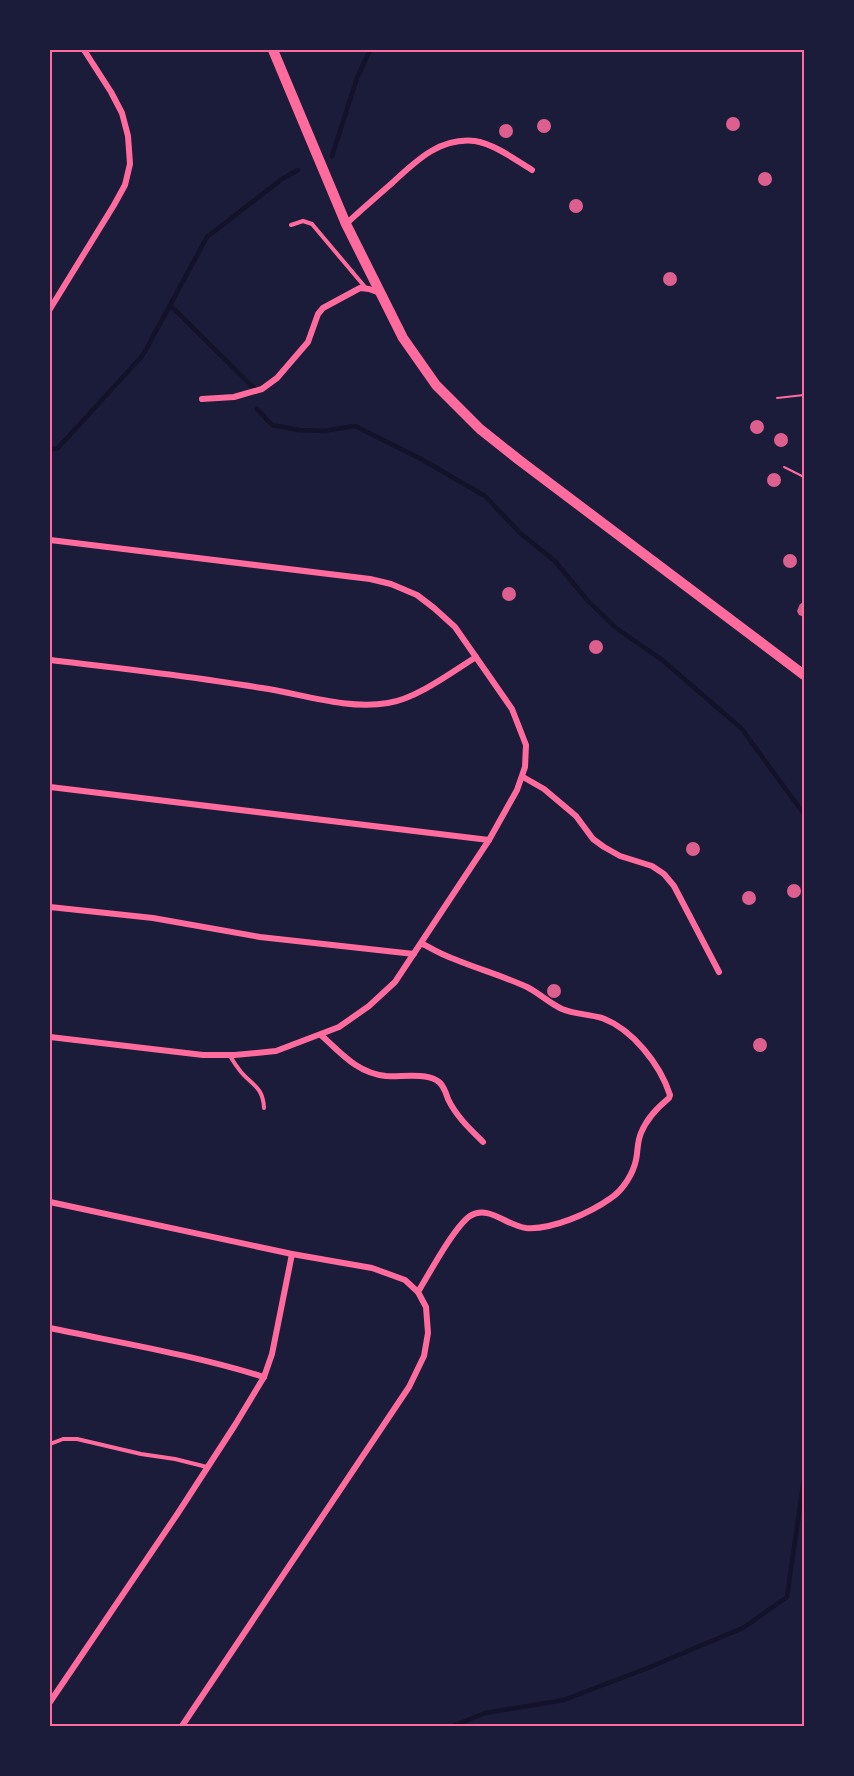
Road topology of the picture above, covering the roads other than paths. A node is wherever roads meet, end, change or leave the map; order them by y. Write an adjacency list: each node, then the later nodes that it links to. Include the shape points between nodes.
1 (84, 50): 8 (street, via 122,113 130,164 114,205)
2 (273, 50): 4 (main road)
3 (532, 170): 4 (street, via 502,151 475,141 453,142 416,159)
4 (346, 224): 7 (main road)
5 (291, 225): 6 (lane, via 303,221 312,224)
6 (365, 288): 7 (street); 9 (street, via 323,308 308,342 278,378 262,389 234,397)
7 (380, 293): 13 (main road, via 403,338 436,385 480,429)
8 (50, 309)
9 (202, 399)
10 (50, 540): 11 (street, via 391,584 417,595 434,608 455,627)
11 (476, 657): 12 (street, via 410,696 390,703 363,705); 14 (street, via 512,709 526,745)
12 (50, 660)
13 (804, 675)
14 (523, 777): 16 (street); 20 (street, via 576,816 604,846 664,874)
15 (50, 787): 16 (street)
16 (489, 840): 18 (street)
17 (50, 907): 19 (street)
18 (421, 943): 19 (street); 28 (street, via 529,988 559,1008 609,1021 633,1039 660,1073 669,1098 652,1114 638,1143 630,1175 613,1197 576,1217 543,1227 527,1228 483,1212 472,1215 448,1242)
19 (414, 954): 21 (street, via 395,982 369,1006)
20 (719, 972)
21 (321, 1035): 23 (street, via 276,1050); 25 (street, via 367,1072 437,1080 460,1117)
22 (50, 1037): 23 (street)
23 (230, 1055): 24 (lane, via 258,1087)
24 (264, 1108)
25 (483, 1142)
26 (50, 1203): 27 (street)
27 (292, 1254): 28 (street, via 372,1268 405,1281); 30 (street)
28 (418, 1292): 34 (street, via 426,1307 428,1334 424,1356 409,1387)
29 (50, 1328): 30 (street)
30 (264, 1377): 32 (street)
31 (50, 1444): 32 (lane, via 78,1438)
32 (208, 1468): 33 (street)
33 (50, 1702)
34 (182, 1726)

